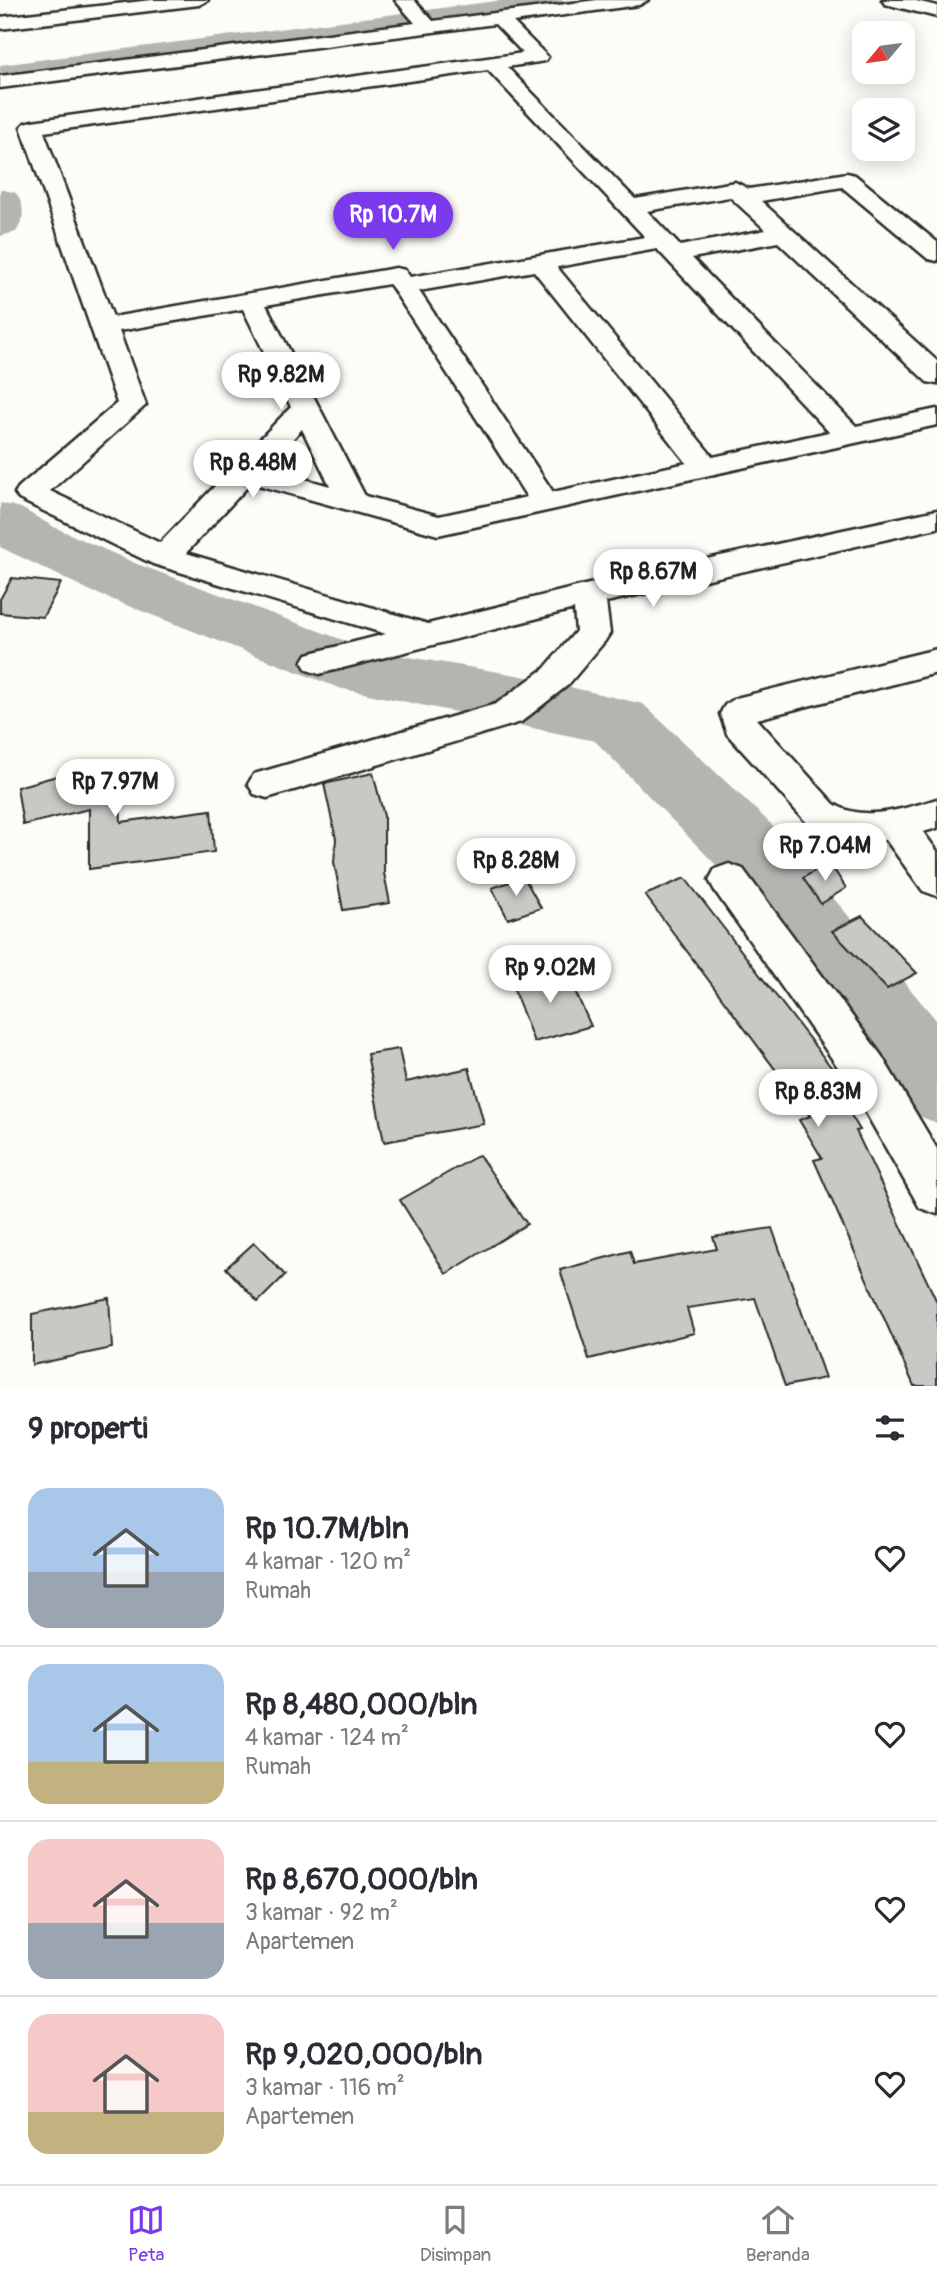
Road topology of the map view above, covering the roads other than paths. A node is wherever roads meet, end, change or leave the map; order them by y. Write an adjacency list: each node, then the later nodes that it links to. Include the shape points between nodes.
1 (19, 0): 9 (street)
2 (199, 0): 5 (street)
3 (639, 0): 6 (street)
4 (891, 0): 7 (street)
5 (117, 5): 9 (street)
6 (506, 9): 8 (street); 11 (street, via 538,57)
7 (937, 12)
8 (418, 16): 12 (street); 13 (street)
9 (27, 20): 10 (street)
10 (0, 23)
11 (492, 63): 15 (street); 22 (street, via 32,127)
12 (0, 65)
13 (0, 82)
14 (744, 197): 15 (street, via 735,189); 16 (street); 18 (street, via 847,180)
15 (630, 207): 17 (street)
16 (783, 233): 17 (street); 23 (street)
17 (669, 248): 19 (street); 26 (street)
18 (937, 254)
19 (541, 262): 20 (street); 27 (street)
20 (403, 286): 21 (street, via 396,275); 29 (street)
21 (251, 300): 22 (street); 24 (street)
22 (104, 326): 32 (street, via 132,405 30,493)
23 (937, 376)
24 (306, 408): 28 (street); 30 (street)
25 (937, 417): 26 (street)
26 (849, 436): 27 (street)
27 (706, 467): 29 (street)
28 (245, 472): 30 (street); 32 (street)
29 (545, 502): 30 (street, via 438,526)
30 (354, 503)
31 (937, 519): 33 (street)
32 (164, 557): 34 (street)
33 (589, 595): 34 (street); 37 (street, via 593,633 556,677 508,713)
34 (427, 635): 36 (street)
35 (937, 661): 39 (street, via 748,707 738,714 740,725 832,822)
36 (319, 662)
37 (267, 784)
38 (937, 813): 39 (street)
39 (897, 826): 41 (street)
40 (729, 880): 42 (street, via 865,1069)
41 (937, 880)
42 (937, 1192)

